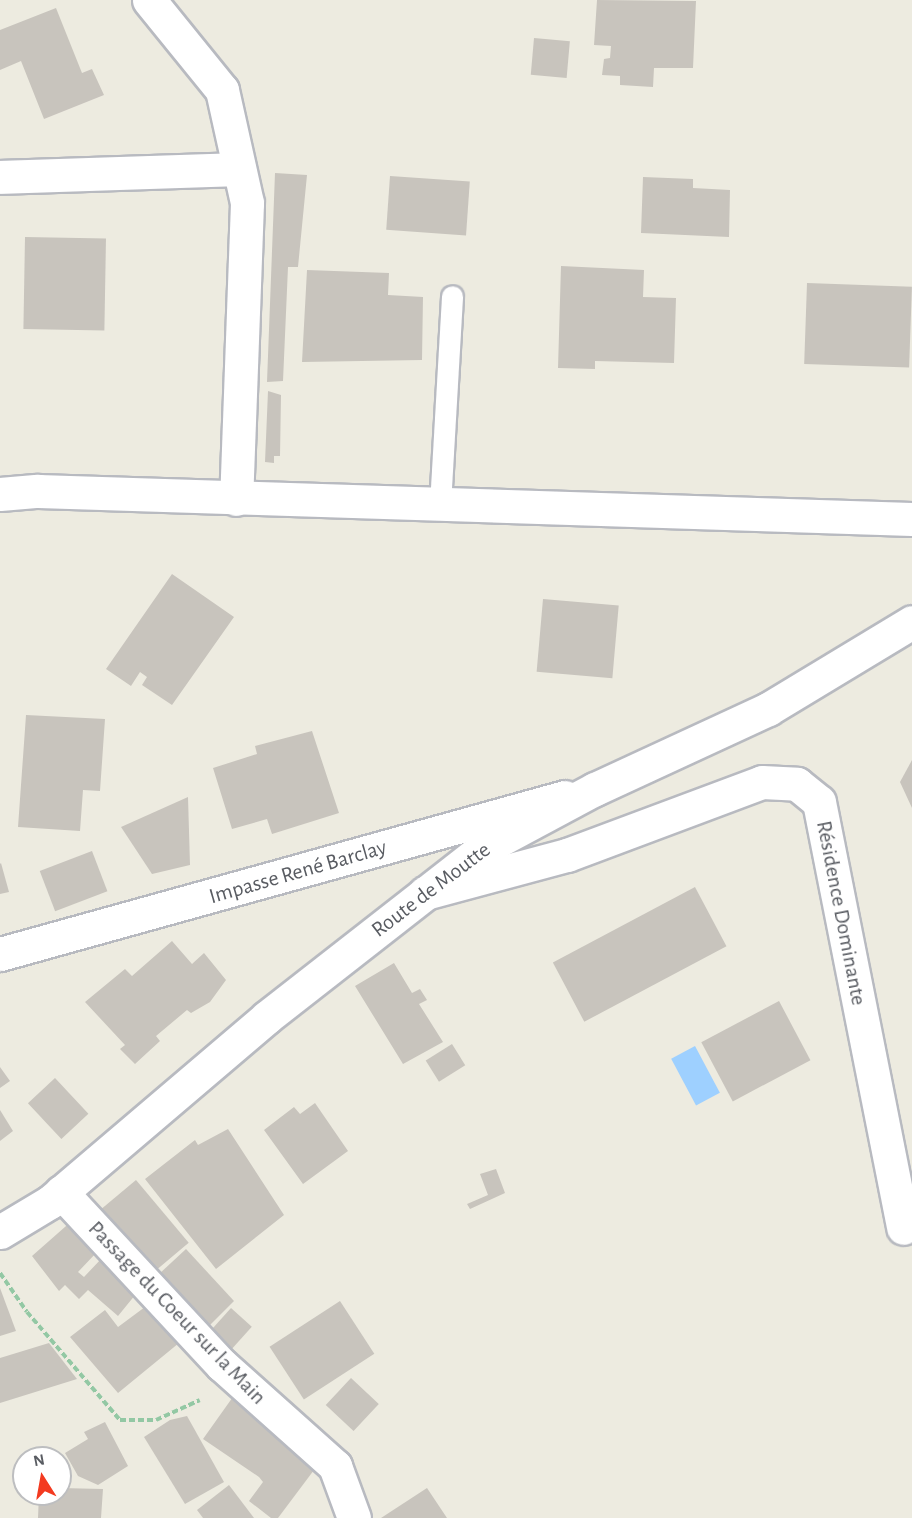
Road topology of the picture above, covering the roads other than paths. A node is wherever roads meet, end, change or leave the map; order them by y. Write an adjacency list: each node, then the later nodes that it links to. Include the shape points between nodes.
1 (149, 0): 2 (street, via 222,90)
2 (239, 169): 3 (street); 6 (street, via 247,203)
3 (0, 177)
4 (452, 296): 7 (lane)
5 (0, 494): 6 (street, via 38,491)
6 (236, 499): 7 (street)
7 (440, 505): 8 (street)
8 (912, 519)
9 (912, 622): 10 (street, Route de Moutte, via 768,709)
10 (595, 789): 11 (street, Route de Moutte, via 481,850); 12 (street, Impasse René Barclay)
11 (420, 895): 13 (street, Route de Moutte); 14 (street, Résidence Dominante, via 567,855 762,782 797,784 819,802)
12 (0, 954)
13 (61, 1192): 15 (street, Route de Moutte); 16 (street, Passage du Coeur sur la Main, via 235,1377 335,1466)
14 (903, 1228)
15 (0, 1232)
16 (354, 1518)

